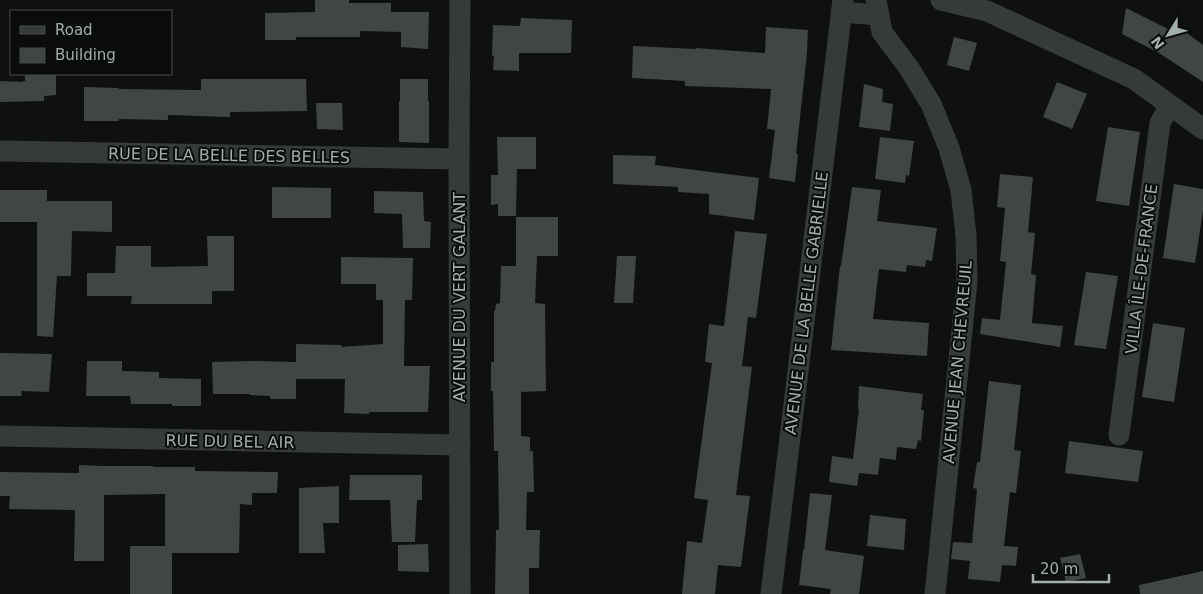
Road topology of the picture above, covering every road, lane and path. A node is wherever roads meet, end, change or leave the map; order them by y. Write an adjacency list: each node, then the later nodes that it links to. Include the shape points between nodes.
1 (460, 0): 8 (street, AVENUE DU VERT GALANT)
2 (941, 0): 5 (street, via 988,11 1134,79)
3 (842, 6): 4 (street, AVENUE DE LA BELLE GABRIELLE); 13 (street, AVENUE DE LA BELLE GABRIELLE)
4 (878, 8): 14 (street, AVENUE JEAN CHEVREUIL, via 882,32 931,104 949,148 961,190 966,236 967,282)
5 (1170, 105): 6 (street); 9 (street, VILLA ÎLE-DE-FRANCE, via 1160,123)
6 (1203, 129)
7 (0, 151): 8 (street, RUE DE LA BELLE DES BELLES)
8 (459, 159): 11 (street, AVENUE DU VERT GALANT)
9 (1119, 435)
10 (0, 436): 11 (street, RUE DU BEL AIR)
11 (460, 445): 12 (street, AVENUE DU VERT GALANT)
12 (460, 594)
13 (771, 594)
14 (934, 594)

